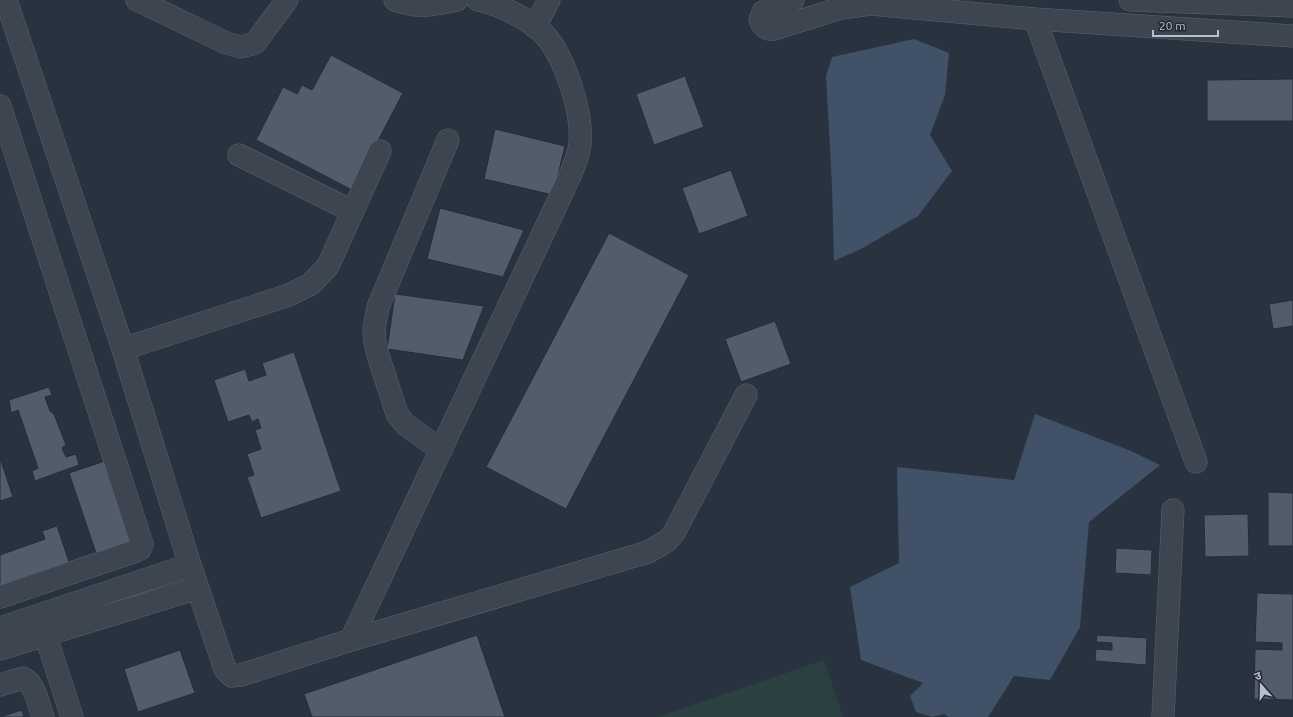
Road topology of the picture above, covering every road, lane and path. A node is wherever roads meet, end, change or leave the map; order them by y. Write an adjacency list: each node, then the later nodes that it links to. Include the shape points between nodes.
1 (6, 0): 19 (street)
2 (137, 0): 3 (street, via 226,43 241,47 255,43)
3 (287, 0)
4 (395, 0): 9 (street, via 410,6)
5 (478, 0): 12 (street, via 506,10)
6 (549, 0): 12 (street)
7 (793, 0): 11 (street, via 763,12 760,20 763,26 774,29 842,8 871,4)
8 (1130, 0): 10 (street)
9 (445, 1)
10 (1283, 4): 13 (street)
11 (1035, 19): 13 (street); 22 (street)
12 (535, 27): 21 (street, via 550,40 566,74 579,120 580,144 556,206)
13 (1288, 36)
14 (0, 106): 26 (street, via 142,544 136,551)
15 (448, 140): 21 (street, via 378,307 374,329 378,355 397,414 406,425)
16 (380, 151): 18 (street)
17 (239, 155): 18 (street)
18 (352, 211): 19 (street, via 328,266 311,284 301,290)
19 (123, 349): 24 (street)
20 (746, 394): 29 (street, via 674,533 660,545 635,557)
21 (440, 450): 29 (street)
22 (1196, 462)
23 (1173, 510): 34 (street)
24 (190, 565): 25 (street); 27 (street)
25 (198, 588): 27 (street); 29 (street, via 225,669 232,676)
26 (0, 597)
27 (42, 625): 28 (street); 30 (street); 33 (street)
28 (0, 628)
29 (351, 640)
30 (0, 649)
31 (2, 678): 32 (street, via 28,680)
32 (43, 717)
33 (72, 717)
34 (1163, 717)

